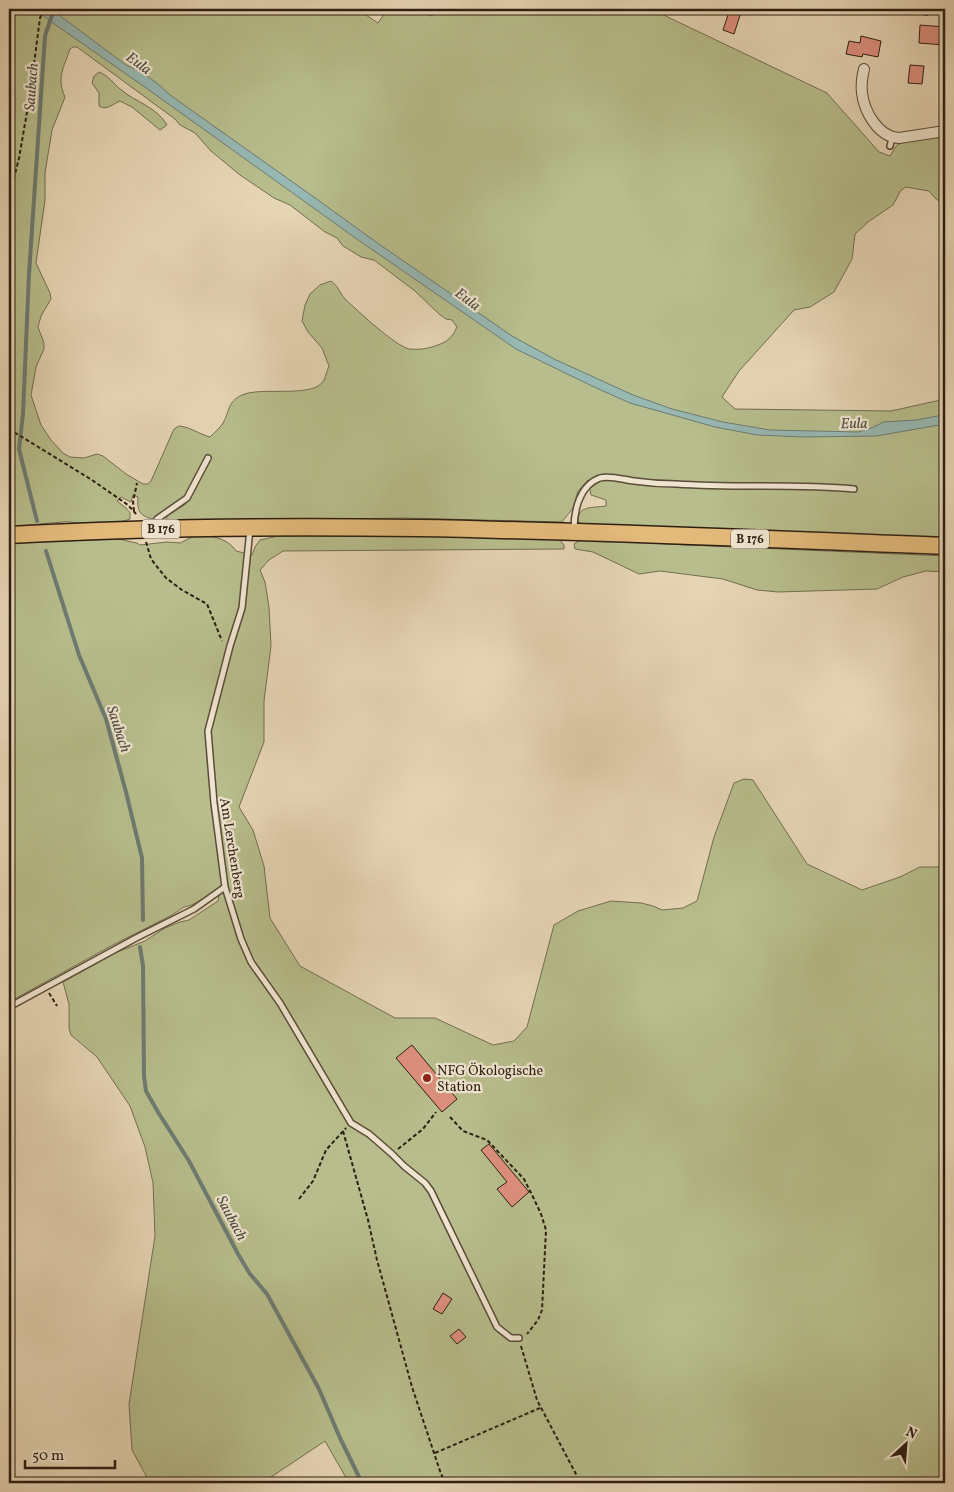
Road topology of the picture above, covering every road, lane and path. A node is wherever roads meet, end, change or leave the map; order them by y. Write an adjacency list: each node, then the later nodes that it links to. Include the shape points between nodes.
1 (44, 9): 4 (path, via 19,158)
2 (864, 69): 3 (street, via 861,92 867,112 891,142)
3 (945, 132)
4 (9, 196)
5 (9, 429): 9 (path, via 92,480)
6 (208, 458): 11 (lane, via 191,494 157,519)
7 (137, 484): 9 (path)
8 (854, 489): 12 (lane, via 678,484 601,478 587,485 583,492)
9 (134, 511): 11 (path)
10 (250, 528): 11 (main road, B 176); 12 (main road, B 176); 15 (lane, Am Lerchenberg, via 242,608)
11 (149, 530): 13 (main road, B 176); 15 (path, via 151,559 166,578 207,604 222,642)
12 (574, 532): 14 (main road, B 176)
13 (9, 535)
14 (945, 546)
15 (230, 646): 16 (lane, Am Lerchenberg, via 208,731)
16 (225, 887): 17 (lane, via 194,909); 22 (lane, Am Lerchenberg, via 251,962 280,1003)
17 (45, 987): 18 (path); 19 (lane)
18 (57, 1006)
19 (9, 1007)
20 (436, 1112): 24 (path, via 423,1129)
21 (450, 1117): 26 (path, via 463,1131 487,1140 524,1180 546,1230 542,1310 533,1328)
22 (351, 1123): 23 (path); 24 (lane, Am Lerchenberg)
23 (343, 1131): 25 (path, via 326,1150 312,1181); 28 (path, via 412,1387)
24 (392, 1154): 26 (lane, Am Lerchenberg, via 431,1191 497,1327 511,1338)
25 (299, 1199)
26 (519, 1338): 27 (path)
27 (540, 1408): 28 (path); 30 (path)
28 (435, 1453): 29 (path)
29 (446, 1483)
30 (579, 1483)

